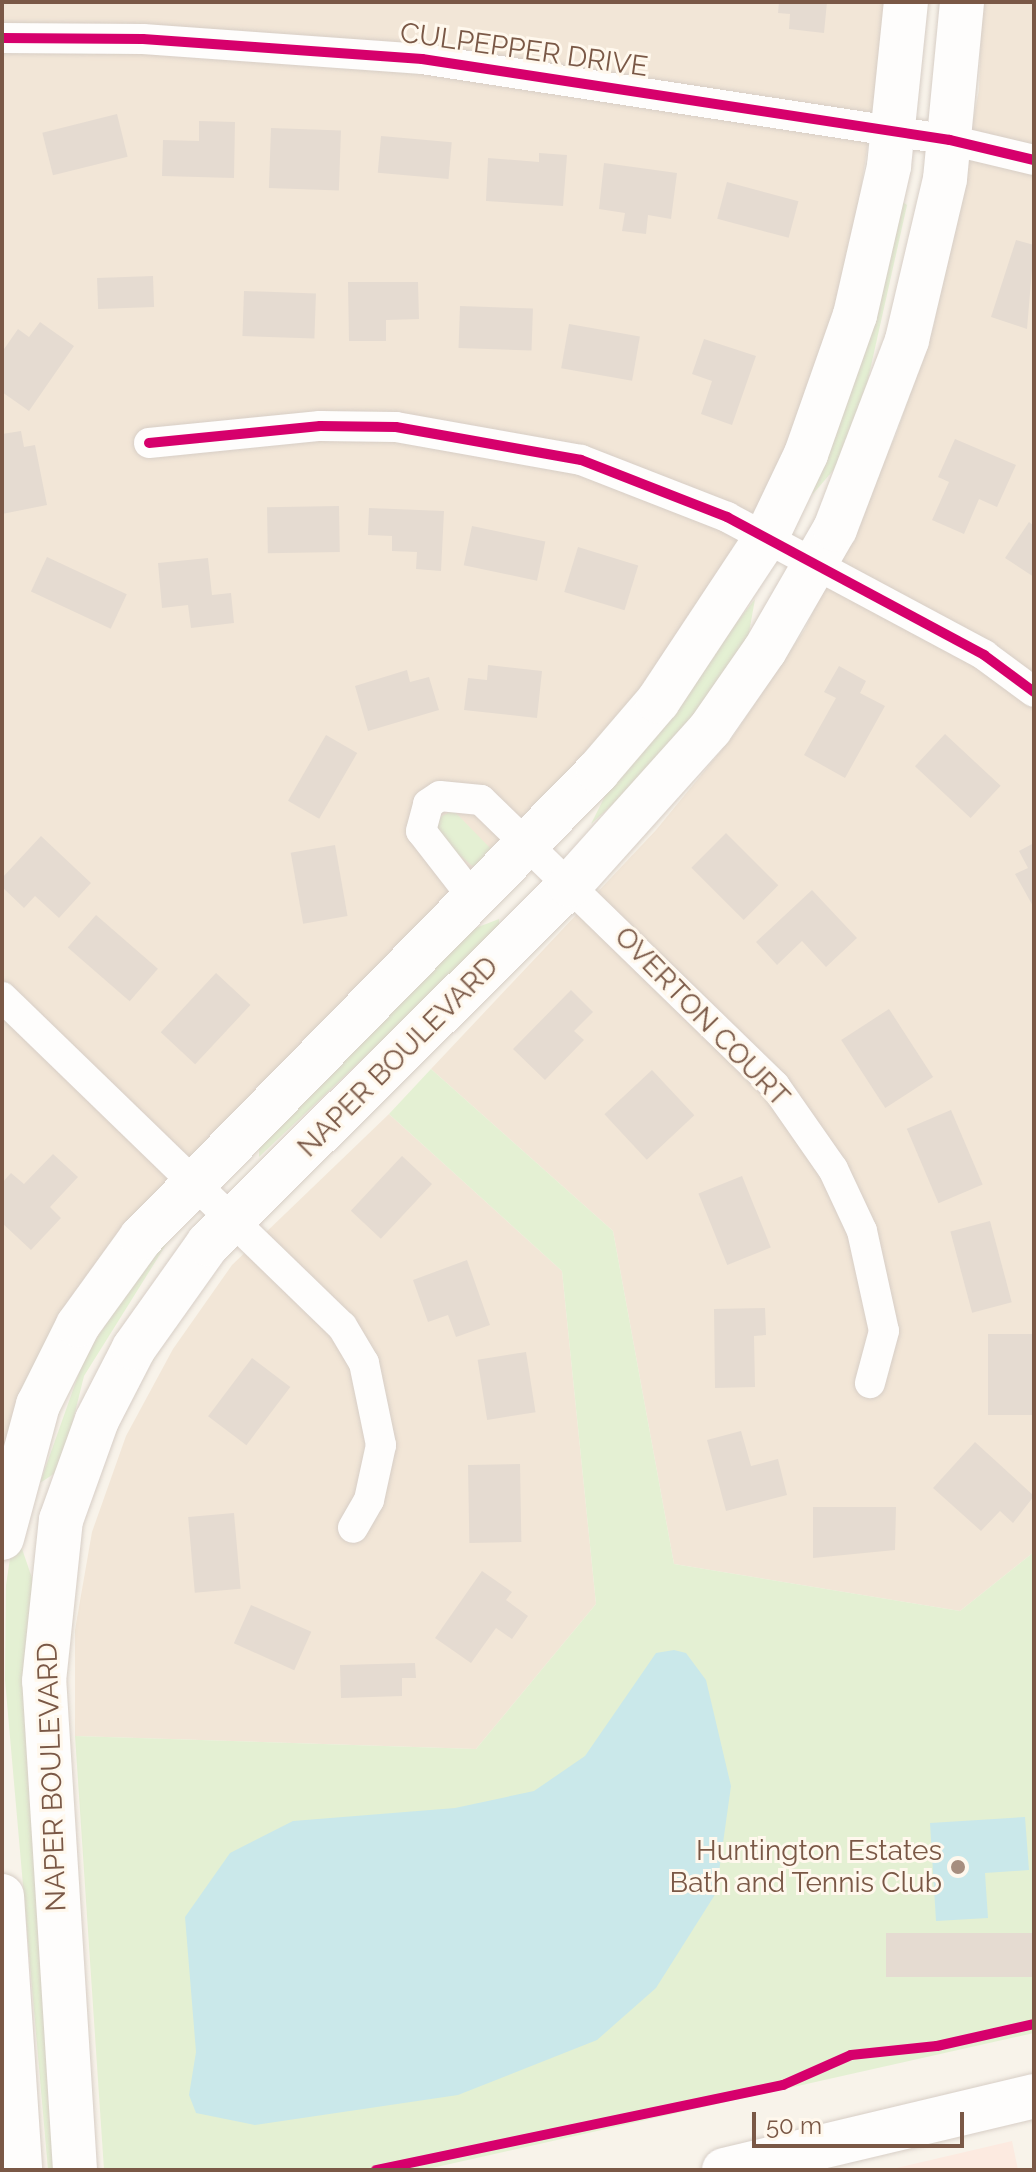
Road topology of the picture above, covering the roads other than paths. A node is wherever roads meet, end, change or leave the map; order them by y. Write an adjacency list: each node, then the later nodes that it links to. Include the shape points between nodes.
1 (906, 2): 4 (main road, NAPER BOULEVARD)
2 (962, 2): 5 (main road, NAPER BOULEVARD)
3 (2, 38): 4 (street, CULPEPPER DRIVE, via 143,39 422,59)
4 (894, 132): 5 (street, CULPEPPER DRIVE); 8 (main road, NAPER BOULEVARD, via 850,329 806,454)
5 (950, 140): 6 (street, CULPEPPER DRIVE); 9 (main road, NAPER BOULEVARD, via 907,340 867,455)
6 (1034, 160)
7 (149, 443): 8 (street, via 320,426 463,434 647,482)
8 (766, 538): 9 (street); 11 (main road, NAPER BOULEVARD, via 658,701)
9 (815, 564): 10 (street, via 984,655); 12 (main road, NAPER BOULEVARD, via 710,729)
10 (1034, 692)
11 (526, 846): 12 (street, OVERTON COURT); 13 (main road, NAPER BOULEVARD); 13 (street, OVERTON COURT, via 466,793 428,804 421,831 427,847)
12 (570, 885): 16 (main road, NAPER BOULEVARD); 17 (street, OVERTON COURT, via 746,1053 833,1169 881,1298 884,1331)
13 (474, 899): 15 (main road, NAPER BOULEVARD)
14 (2, 997): 15 (street)
15 (196, 1179): 16 (street); 18 (main road, NAPER BOULEVARD, via 78,1325 38,1405)
16 (235, 1215): 19 (main road, NAPER BOULEVARD, via 134,1348 97,1420); 20 (street, via 315,1294 364,1363 381,1445 369,1500)
17 (870, 1383)
18 (4, 1515): 19 (street)
19 (61, 1520): 24 (main road, NAPER BOULEVARD, via 46,1629 45,1733)
20 (353, 1528)
21 (2, 1896): 23 (main road, NAPER BOULEVARD)
22 (1034, 2096): 25 (main road)
23 (20, 2170)
24 (75, 2170)
25 (724, 2170)

